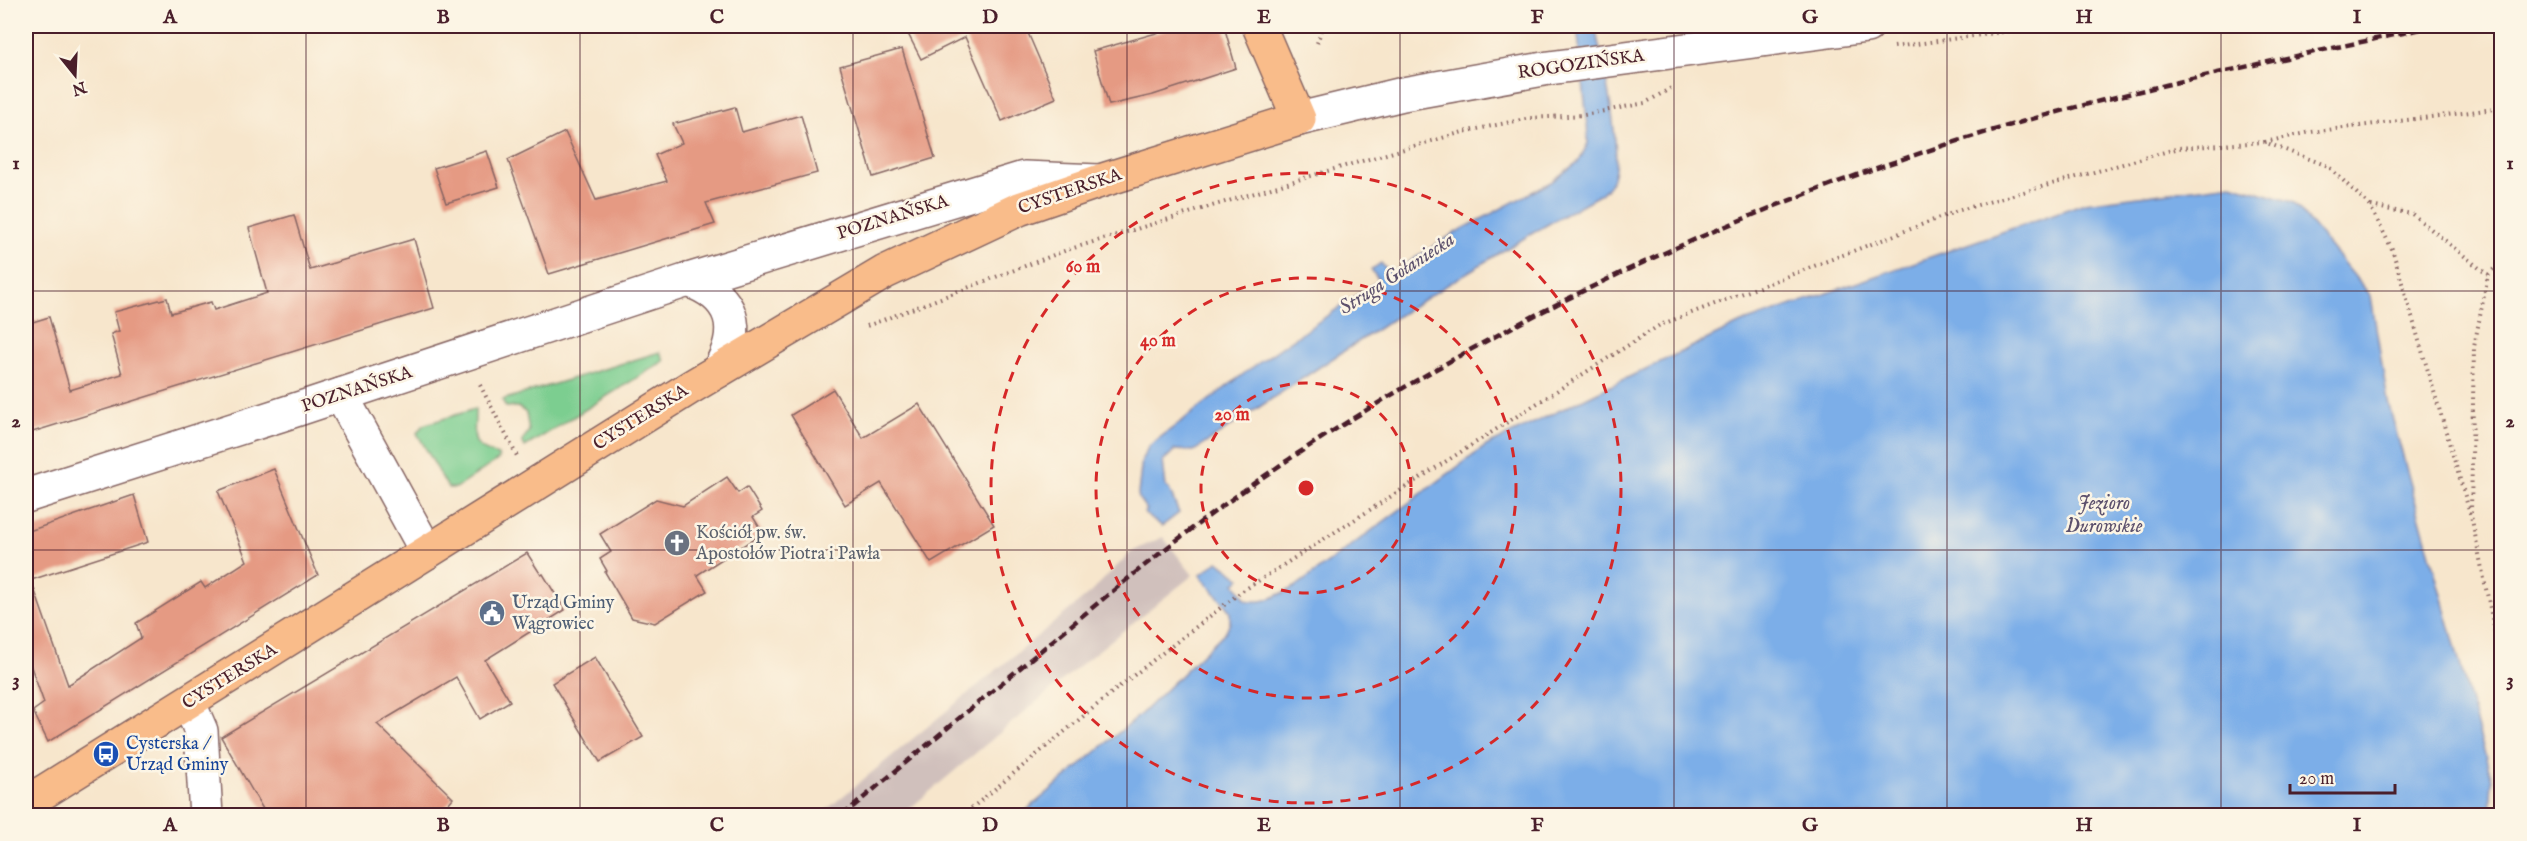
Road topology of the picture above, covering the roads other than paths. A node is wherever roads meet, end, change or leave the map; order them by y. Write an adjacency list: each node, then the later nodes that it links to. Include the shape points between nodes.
1 (1259, 26): 3 (main road)
2 (1867, 26): 3 (street, ROGOZIŃSKA, via 1549,68 1403,93)
3 (1299, 119): 4 (main road, CYSTERSKA)
4 (1100, 181): 5 (street, POZNAŃSKA, via 1024,178); 6 (main road, CYSTERSKA, via 1019,209 885,272)
5 (688, 280): 6 (street, via 707,287 721,299 730,315 729,352); 7 (street, POZNAŃSKA)
6 (719, 370): 9 (main road, CYSTERSKA)
7 (341, 395): 8 (street, POZNAŃSKA); 9 (street)
8 (26, 496)
9 (427, 552): 10 (main road, CYSTERSKA)
10 (189, 703): 11 (main road, CYSTERSKA); 12 (street, via 201,731)
11 (26, 803)
12 (206, 816)

